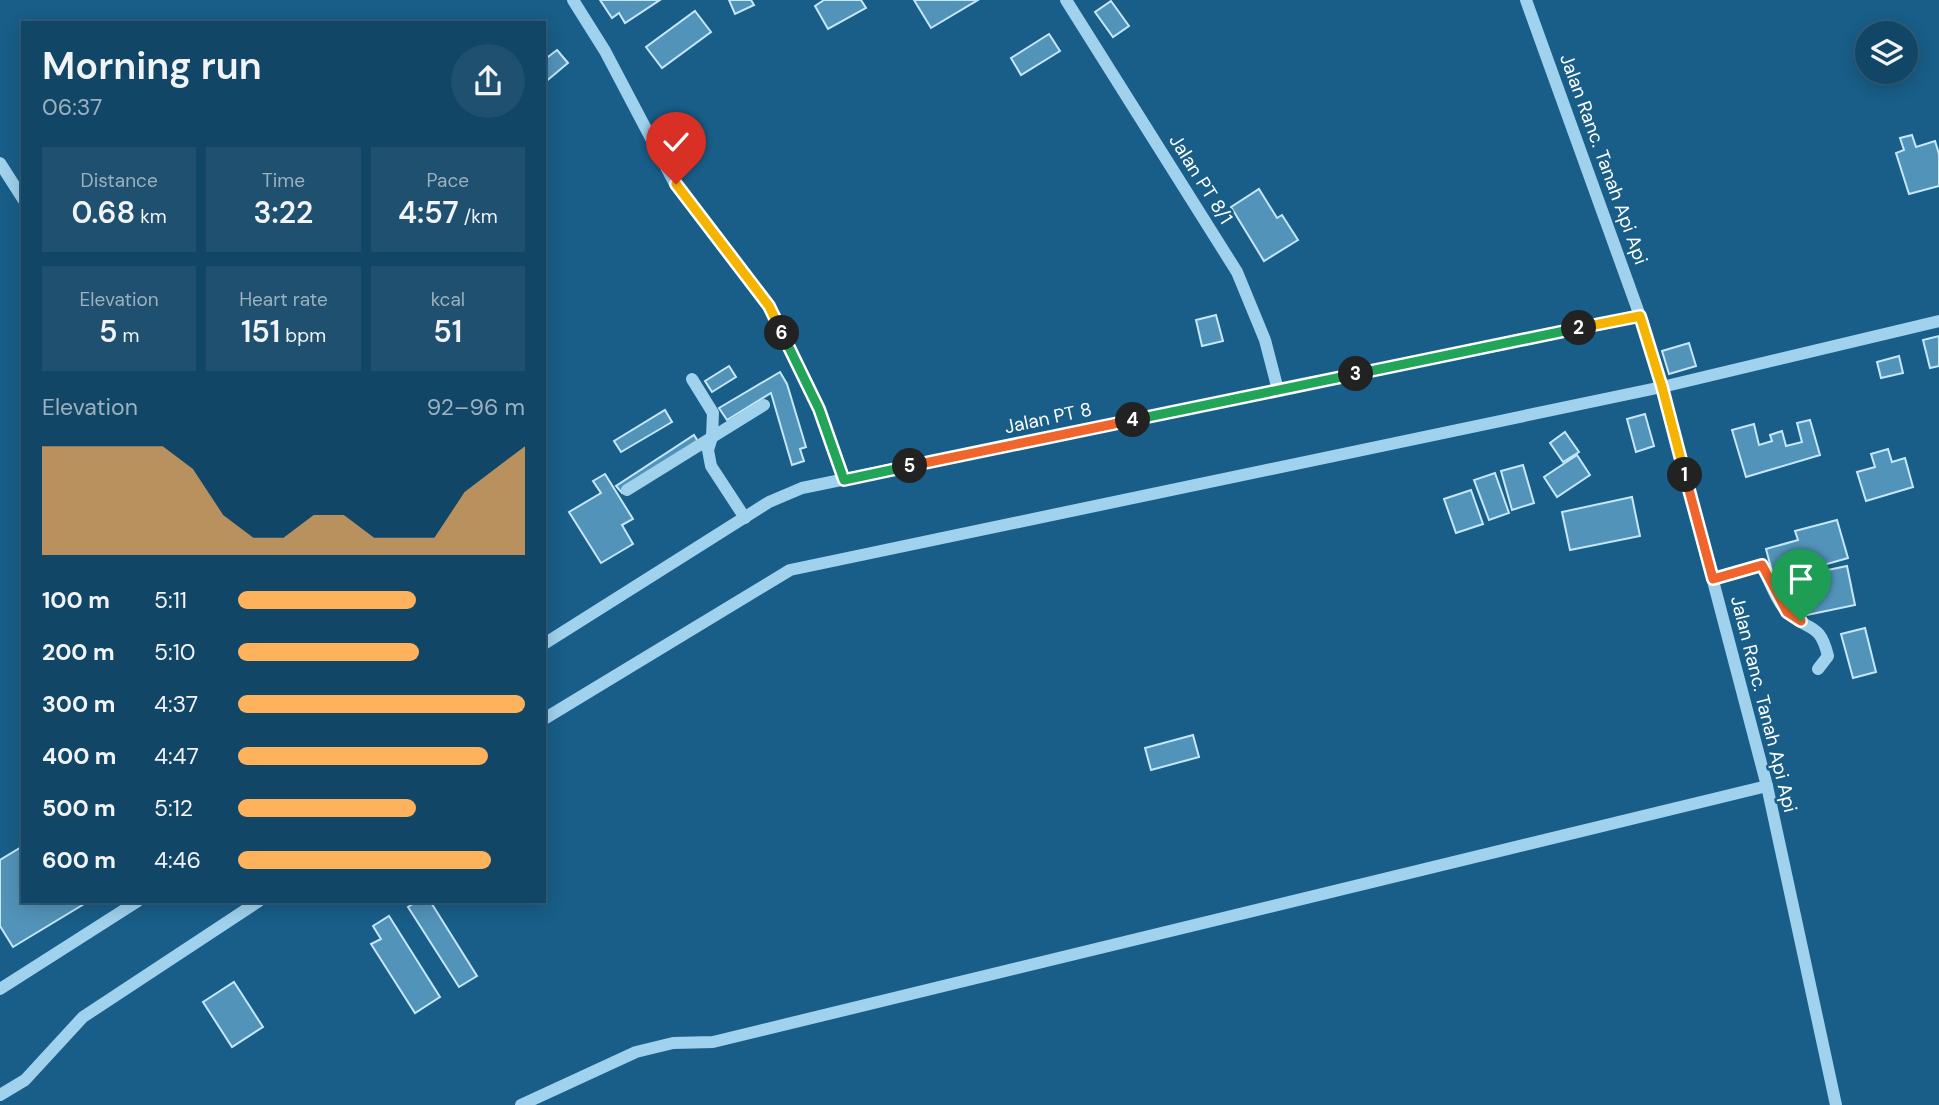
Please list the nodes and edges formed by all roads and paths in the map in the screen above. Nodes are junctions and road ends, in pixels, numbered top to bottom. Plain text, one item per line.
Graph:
1 (573, 0) edge
2 (1066, 0) edge
3 (1526, 0) edge
4 (0, 163) edge
5 (21, 196) edge
6 (1640, 316) junction
7 (1939, 321) edge
8 (692, 379) dead end
9 (1662, 387) junction
10 (1278, 390) junction
11 (764, 405) dead end
12 (712, 437) junction
13 (844, 480) junction
14 (627, 490) dead end
15 (745, 518) junction
16 (1713, 579) junction
17 (546, 643) edge
18 (1818, 669) dead end
19 (546, 718) edge
20 (1767, 786) junction
21 (135, 903) edge
22 (256, 903) edge
23 (0, 989) edge
24 (0, 1095) edge
25 (521, 1105) edge
26 (1836, 1105) edge

1 - 13 street
2 - 10 street, Jalan PT 8/1
3 - 6 street, Jalan Ranc. Tanah Api Api
4 - 5 street
6 - 9 street, Jalan Ranc. Tanah Api Api
6 - 10 street, Jalan PT 8
7 - 9 street
8 - 12 street
9 - 16 street, Jalan Ranc. Tanah Api Api
9 - 19 street
10 - 13 street, Jalan PT 8
11 - 12 street
12 - 14 street
12 - 15 street
13 - 15 street, Jalan PT 8
15 - 17 street, Jalan PT 8
16 - 18 street
16 - 20 street, Jalan Ranc. Tanah Api Api
20 - 25 street
20 - 26 street, Jalan Ranc. Tanah Api Api
21 - 23 street
22 - 24 street

